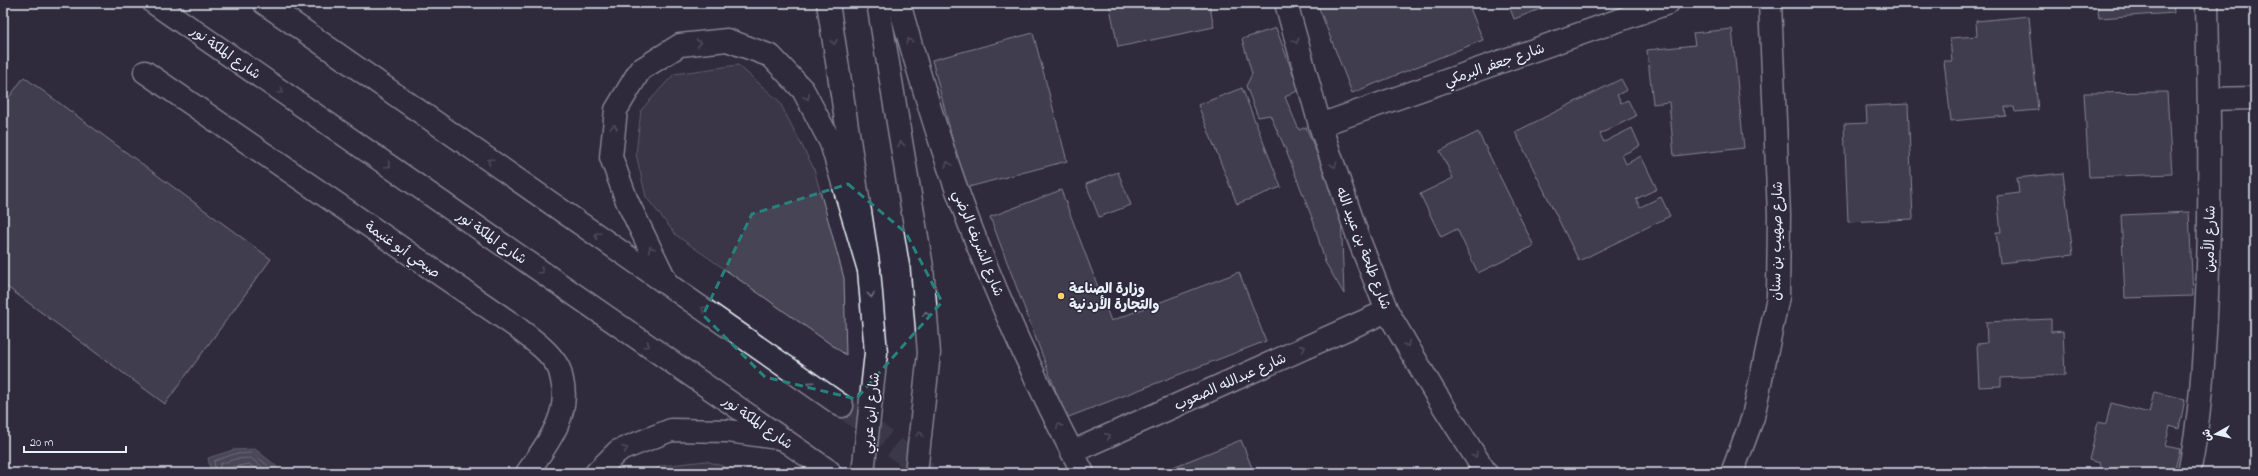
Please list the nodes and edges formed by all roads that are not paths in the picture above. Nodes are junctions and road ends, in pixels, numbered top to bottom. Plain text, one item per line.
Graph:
1 (154, 3) edge
2 (264, 3) edge
3 (828, 3) edge
4 (878, 3) edge
5 (899, 3) edge
6 (1286, 3) edge
7 (1668, 3) edge
8 (1770, 3) edge
9 (2207, 3) edge
10 (145, 72) dead end
11 (2255, 98) edge
12 (2209, 99) junction
13 (1320, 124) junction
14 (869, 270) junction
15 (668, 284) junction
16 (1387, 311) junction
17 (842, 406) tunnel mouth
18 (782, 439) junction
19 (1072, 452) junction
20 (829, 471) dead end
21 (527, 473) edge
22 (596, 473) edge
23 (863, 473) edge
24 (916, 473) edge
25 (1083, 473) edge
26 (1486, 473) edge
27 (1732, 473) edge
28 (2189, 473) edge

1 -> 18 main road, شارع الملكة نور
15 -> 2 main road
3 -> 14 main road
24 -> 4 main road
19 -> 5 main road, شارع الشريف الرضي
6 -> 13 main road, شارع طلحة بن عبيد الله
7 - 13 main road, شارع جعفر البرمكي
8 - 27 main road, شارع صهيب بن سنان
9 - 12 main road, شارع الأمين
10 - 21 main road, صبحي أبو غنيمة
11 - 12 main road
12 - 28 main road, شارع الأمين
13 -> 16 main road, شارع طلحة بن عبيد الله
15 -> 14 main road
14 -> 23 main road, شارع ابن عربي
17 -> 15 main road
19 -> 16 main road, شارع عبدالله الصعوب
16 -> 26 main road, شارع طلحة بن عبيد الله
18 - 20 main road, شارع الملكة نور
22 -> 18 main road
19 - 25 main road, شارع الشريف الرضي

